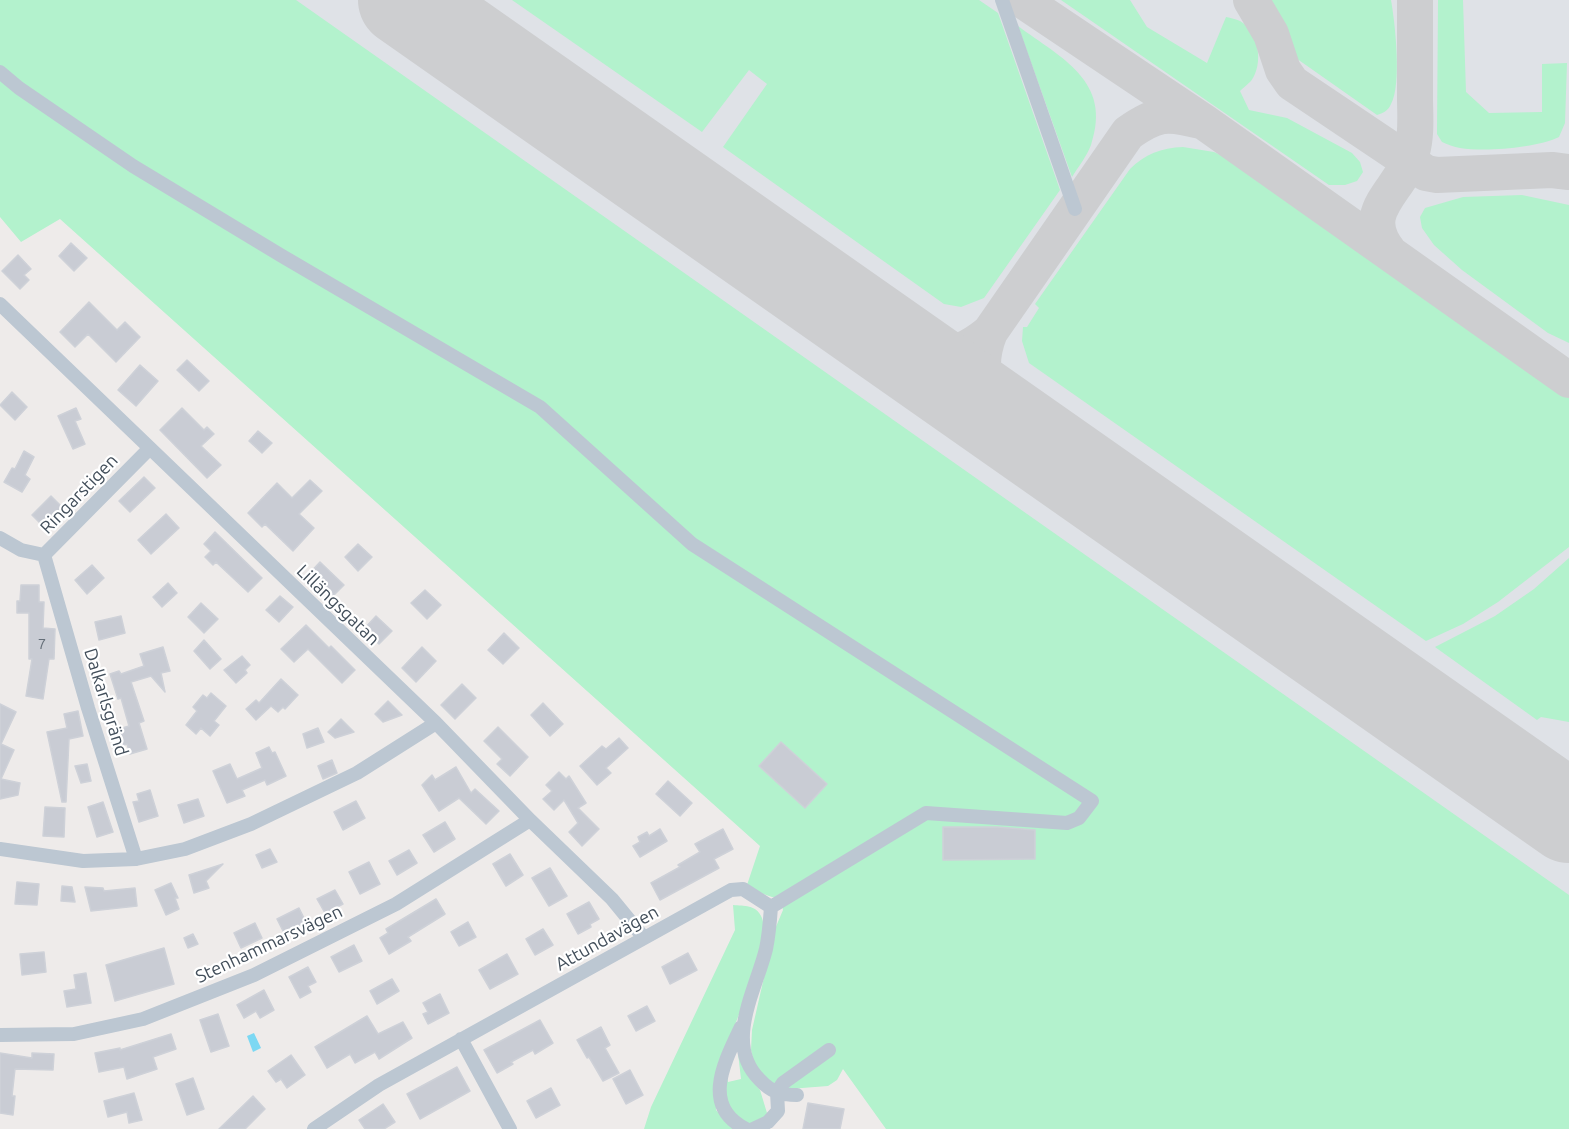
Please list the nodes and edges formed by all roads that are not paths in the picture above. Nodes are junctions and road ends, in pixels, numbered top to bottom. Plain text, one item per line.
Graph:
1 (1002, 0) edge
2 (0, 72) edge
3 (1075, 209) dead end
4 (0, 304) edge
5 (149, 449) junction
6 (0, 537) edge
7 (44, 555) junction
8 (436, 723) junction
9 (530, 820) junction
10 (0, 849) edge
11 (136, 859) junction
12 (771, 907) junction
13 (644, 938) junction
14 (745, 1017) junction
15 (0, 1035) edge
16 (461, 1039) junction
17 (829, 1050) dead end
18 (777, 1092) junction
19 (797, 1095) dead end
20 (314, 1129) edge
21 (510, 1129) edge
22 (746, 1129) edge
23 (753, 1129) edge

1 - 3 street
2 - 12 street
4 - 5 street, Lillängsgatan
5 - 7 street, Ringarstigen
5 - 8 street, Lillängsgatan
6 - 7 street, Ringarstigen
7 - 11 street, Dalkarlsgränd
8 - 9 street, Lillängsgatan
8 - 11 street
9 - 13 street, Lillängsgatan
9 - 15 street, Stenhammarsvägen
10 - 11 street
12 - 13 street, Attundavägen
12 - 14 street
13 - 16 street, Attundavägen
14 - 18 street
14 - 22 street
16 - 20 street, Attundavägen
16 - 21 street
17 - 18 street
18 - 19 street
18 - 23 street

